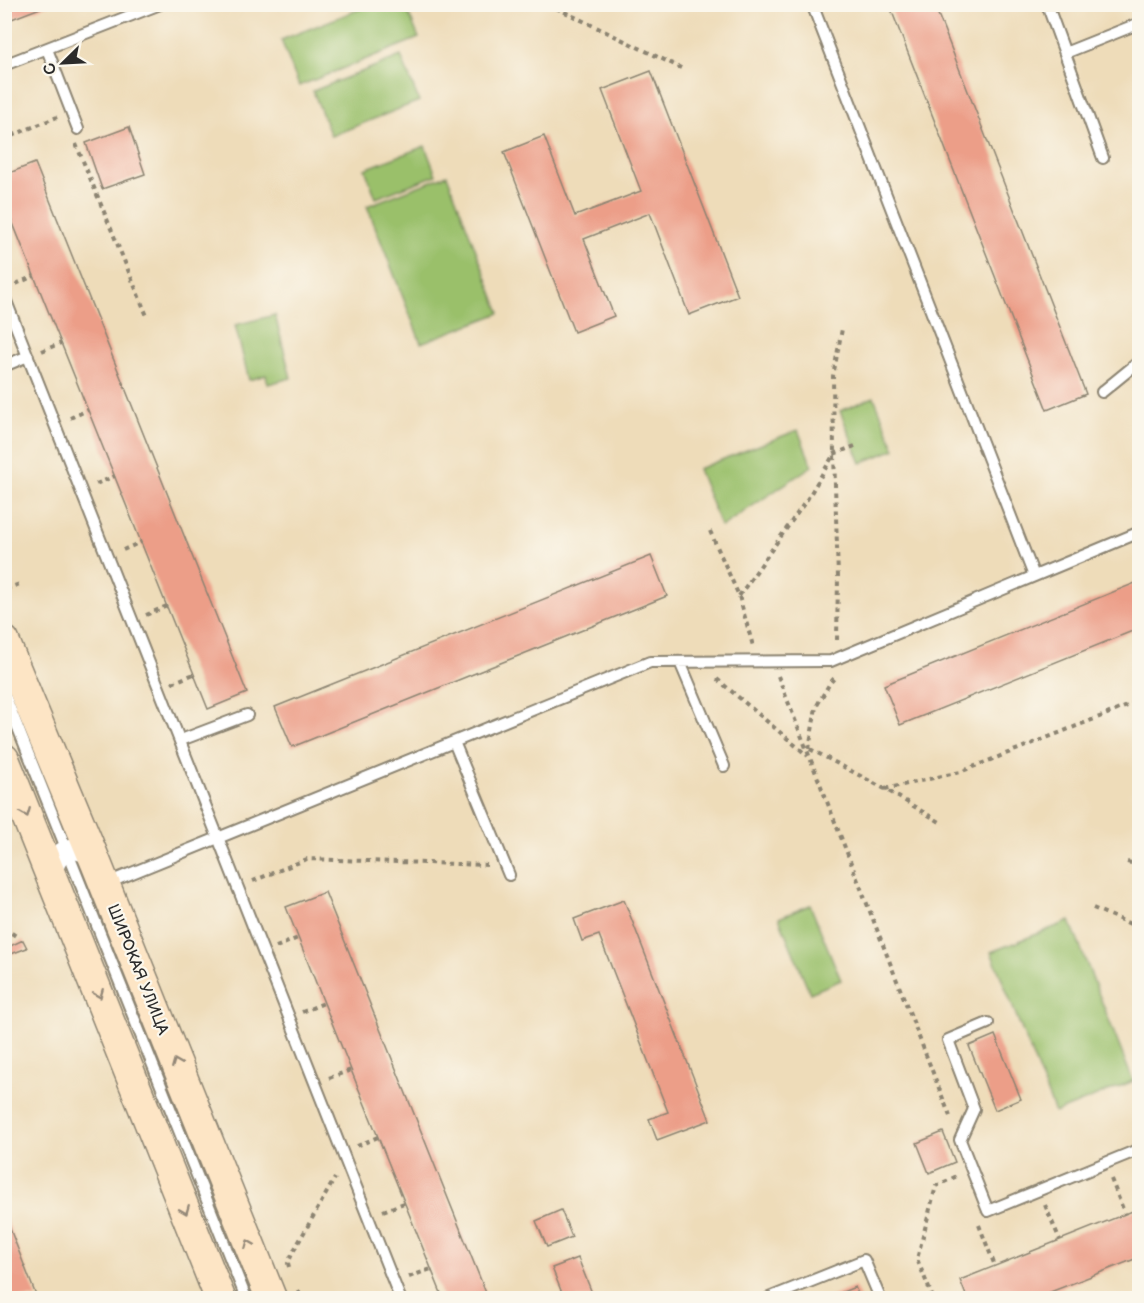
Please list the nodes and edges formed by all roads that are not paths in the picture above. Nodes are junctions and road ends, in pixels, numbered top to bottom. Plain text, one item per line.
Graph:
1 (160, 4) edge
2 (812, 4) edge
3 (1047, 4) edge
4 (1140, 23) edge
5 (47, 48) junction
6 (1065, 53) junction
7 (4, 65) edge
8 (78, 129) road end
9 (1103, 158) dead end
10 (4, 296) edge
11 (28, 356) junction
12 (1140, 361) edge
13 (4, 366) edge
14 (1102, 392) dead end
15 (1140, 532) edge
16 (1034, 576) junction
17 (4, 641) edge
18 (680, 662) junction
19 (4, 693) edge
20 (247, 715) dead end
21 (181, 740) junction
22 (454, 742) junction
23 (5, 763) edge
24 (724, 766) dead end
25 (219, 837) junction
26 (67, 850) junction
27 (507, 871) road end
28 (100, 874) junction
29 (54, 881) junction
30 (988, 1023) dead end
31 (1140, 1149) edge
32 (220, 1299) edge
33 (246, 1299) edge
34 (271, 1299) edge
35 (400, 1299) edge
36 (769, 1299) edge
37 (880, 1299) edge

1 - 5 lane
2 - 16 lane
3 - 6 lane
4 - 6 lane
5 - 7 lane
5 - 8 lane
6 - 9 lane
10 - 11 lane
11 - 13 lane
11 - 21 lane
12 - 14 lane
15 - 16 lane
16 - 18 lane
17 - 28 main road, ШИРОКАЯ УЛИЦА
18 - 22 lane
18 - 24 lane
19 - 26 lane, ШИРОКАЯ УЛИЦА
20 - 21 lane
21 - 25 lane
22 - 25 lane
22 - 27 lane
23 -> 29 main road
25 - 28 lane
25 - 35 lane
26 - 28 street
26 - 29 street
26 - 33 lane, ШИРОКАЯ УЛИЦА
34 -> 28 main road, ШИРОКАЯ УЛИЦА
29 -> 32 main road
30 - 31 lane
36 - 37 lane

